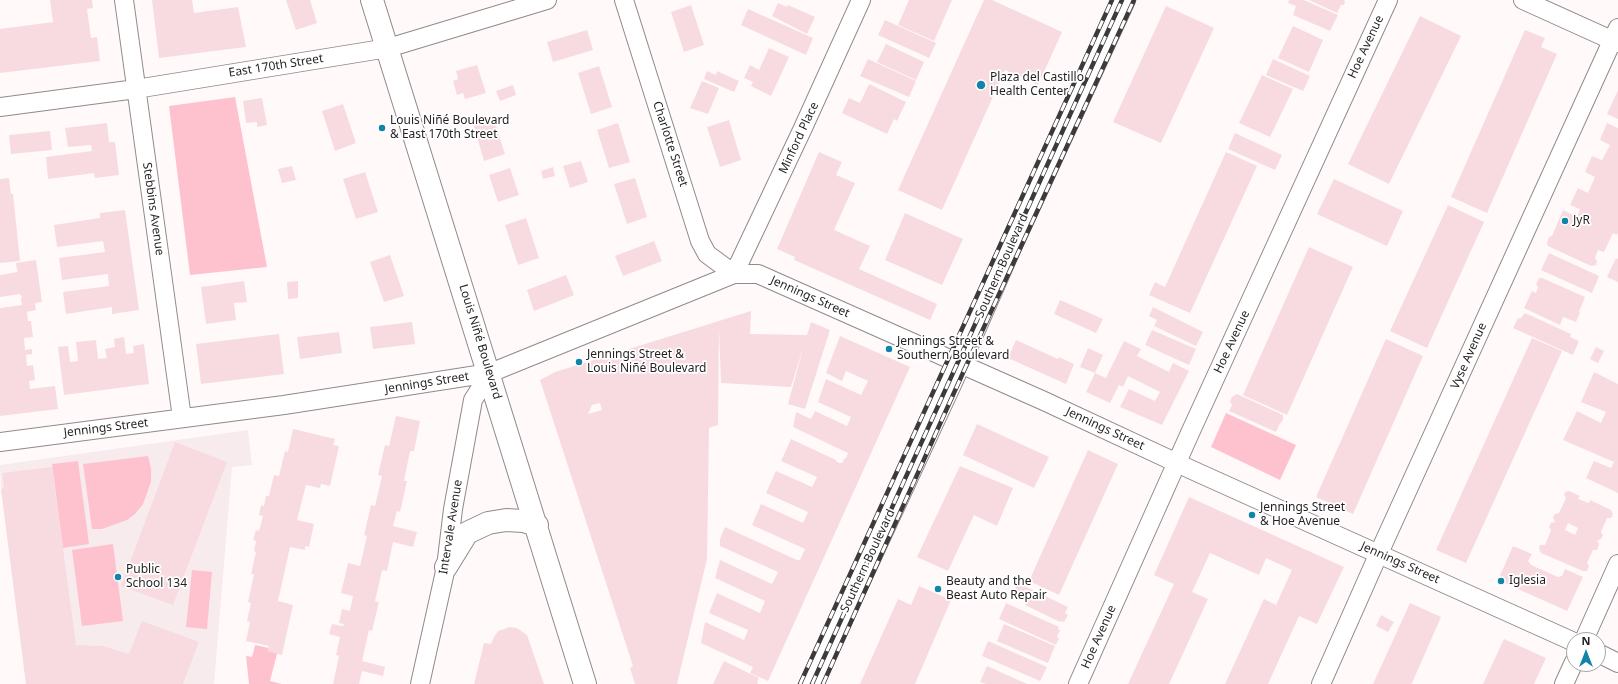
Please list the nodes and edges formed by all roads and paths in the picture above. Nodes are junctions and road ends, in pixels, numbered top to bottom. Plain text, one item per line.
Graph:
1 (124, 0) edge
2 (372, 0) edge
3 (547, 0) edge
4 (624, 0) edge
5 (861, 0) edge
6 (1124, 0) edge
7 (1388, 0) edge
8 (1523, 0) edge
9 (1616, 37) edge
10 (388, 48) junction
11 (136, 89) junction
12 (0, 107) edge
13 (734, 274) junction
14 (959, 363) junction
15 (490, 374) junction
16 (182, 418) junction
17 (0, 442) edge
18 (1177, 462) junction
19 (536, 525) junction
20 (1379, 553) junction
21 (1618, 564) edge
22 (446, 567) junction
23 (1588, 632) edge
24 (1566, 638) edge
25 (1606, 657) edge
26 (1618, 663) edge
27 (1569, 672) edge
28 (420, 684) edge
29 (585, 684) edge
30 (811, 684) edge
31 (1078, 684) edge
32 (1321, 684) edge
33 (1564, 684) edge

1 - 11 street, Stebbins Avenue
2 - 10 street, Louis Niñé Boulevard
3 - 10 street, East 170th Street
4 - 13 street, Charlotte Street
5 - 13 street, Minford Place
6 - 14 street, Southern Boulevard
7 - 18 street, Hoe Avenue
8 - 9 street
9 - 20 street, Vyse Avenue
10 - 11 street, East 170th Street
10 - 15 street, Louis Niñé Boulevard
11 - 12 street, East 170th Street
11 - 16 street, Stebbins Avenue
13 - 14 street, Jennings Street
13 - 15 street, Jennings Street
14 - 18 street, Jennings Street
14 - 30 street, Southern Boulevard
15 - 16 street, Jennings Street
15 - 19 street, Louis Niñé Boulevard
15 - 22 street, Intervale Avenue
16 - 17 street, Jennings Street
18 - 20 street, Jennings Street
18 - 31 street, Hoe Avenue
19 - 22 street
19 - 29 street, Louis Niñé Boulevard
20 - 24 street, Jennings Street
20 - 32 street, Vyse Avenue
21 - 23 street
22 - 28 street, Intervale Avenue
25 - 26 street
27 - 33 street

